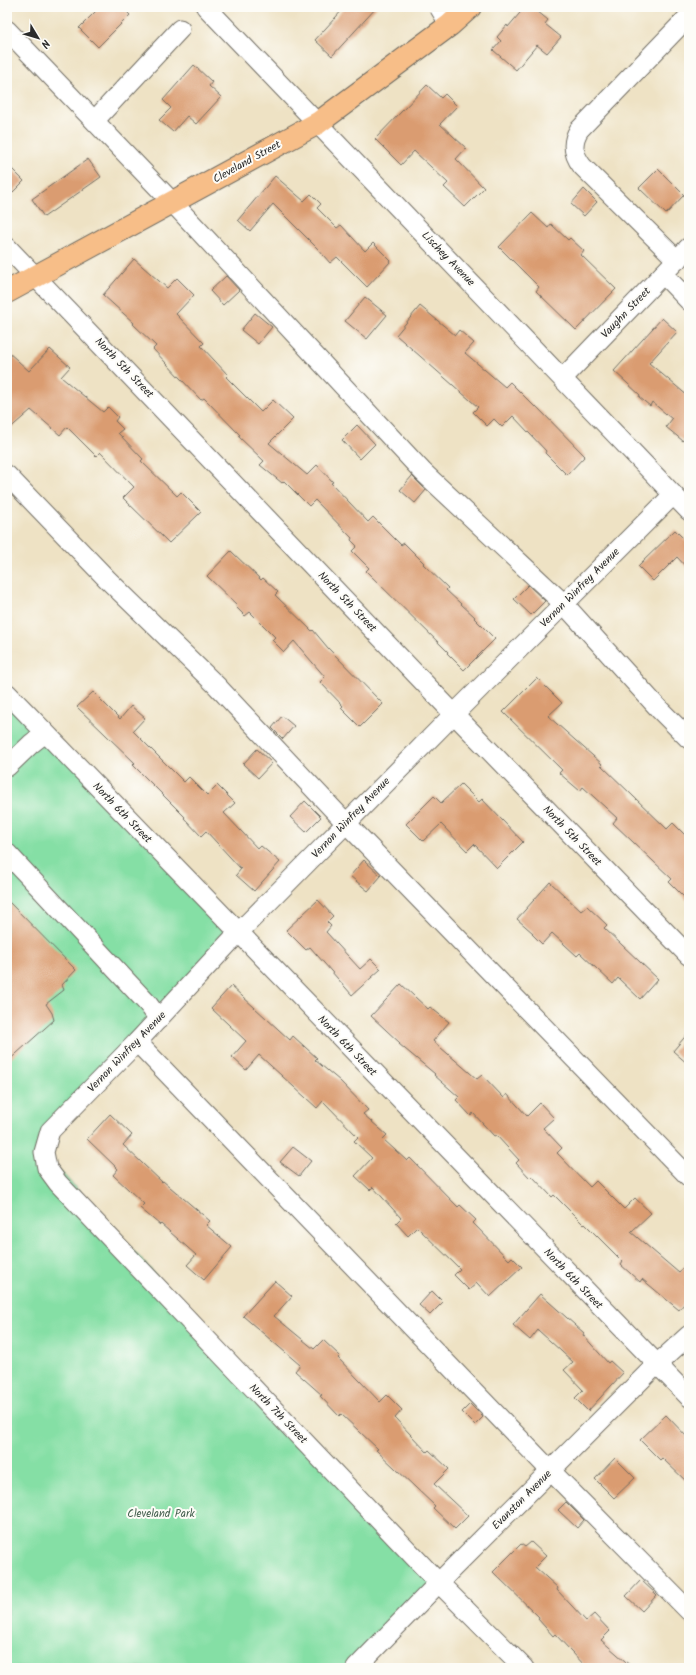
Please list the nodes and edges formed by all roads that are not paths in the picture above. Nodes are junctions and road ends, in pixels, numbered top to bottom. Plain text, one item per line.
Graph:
1 (206, 7) edge
2 (470, 7) edge
3 (444, 16) edge
4 (689, 16) edge
5 (180, 29) dead end
6 (7, 30) edge
7 (95, 120) junction
8 (318, 124) junction
9 (173, 202) junction
10 (7, 247) edge
11 (683, 254) edge
12 (663, 274) junction
13 (36, 276) junction
14 (7, 292) edge
15 (689, 301) edge
16 (563, 378) junction
17 (7, 475) edge
18 (673, 495) junction
19 (689, 512) edge
20 (564, 604) junction
21 (7, 693) edge
22 (454, 714) junction
23 (45, 733) junction
24 (689, 739) edge
25 (7, 767) edge
26 (346, 823) junction
27 (7, 853) edge
28 (238, 933) junction
29 (689, 956) edge
30 (159, 1018) junction
31 (137, 1042) junction
32 (44, 1152) joint
33 (689, 1177) edge
34 (689, 1335) edge
35 (656, 1365) junction
36 (689, 1397) edge
37 (552, 1471) junction
38 (439, 1583) junction
39 (689, 1611) edge
40 (356, 1668) edge
41 (524, 1668) edge

1 - 8 street, Lischey Avenue
2 - 3 main road, Cleveland Street
3 - 8 main road, Cleveland Street
4 - 11 street
5 - 7 street
6 - 7 street
7 - 9 street
8 - 9 main road, Cleveland Street
8 - 16 street, Lischey Avenue
9 - 13 main road, Cleveland Street
9 - 20 street
10 - 13 street, North 5th Street
11 - 12 street, Vaughn Street
12 - 15 street
12 - 16 street, Vaughn Street
13 - 14 main road, Cleveland Street
13 - 22 street, North 5th Street
16 - 18 street, Lischey Avenue
17 - 26 street
18 - 19 street, Lischey Avenue
18 - 20 street, Vernon Winfrey Avenue
20 - 22 street, Vernon Winfrey Avenue
20 - 24 street
21 - 23 street, North 6th Street
22 - 26 street, Vernon Winfrey Avenue
22 - 29 street, North 5th Street
23 - 25 street
23 - 28 street, North 6th Street
26 - 28 street, Vernon Winfrey Avenue
26 - 33 street
27 - 30 street
28 - 30 street, Vernon Winfrey Avenue
28 - 35 street, North 6th Street
30 - 31 street, Vernon Winfrey Avenue
31 - 32 street, Vernon Winfrey Avenue
31 - 37 street
32 - 38 street, North 7th Street
34 - 35 street, Evanston Avenue
35 - 36 street, North 6th Street
35 - 37 street, Evanston Avenue
37 - 38 street, Evanston Avenue
37 - 39 street
38 - 40 street, Evanston Avenue
38 - 41 street, North 7th Street

